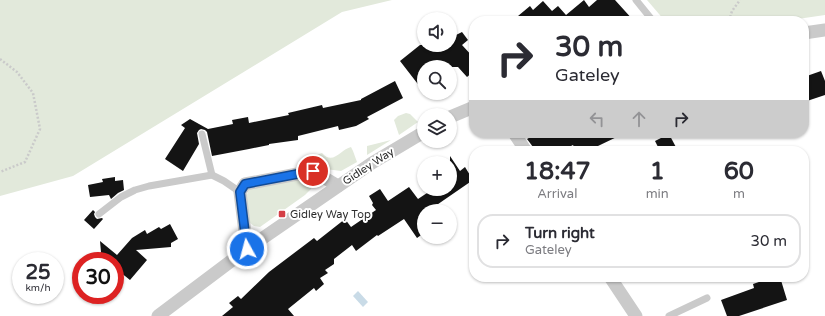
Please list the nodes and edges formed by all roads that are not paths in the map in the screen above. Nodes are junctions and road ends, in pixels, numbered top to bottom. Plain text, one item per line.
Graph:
1 (636, 0) edge
2 (649, 16) edge
3 (825, 30) edge
4 (809, 32) edge
5 (469, 109) edge
6 (457, 114) edge
7 (202, 134) dead end
8 (417, 136) edge
9 (212, 175) junction
10 (338, 186) junction
11 (240, 192) junction
12 (99, 214) dead end
13 (247, 249) junction
14 (613, 282) edge
15 (707, 298) dead end
16 (158, 316) edge
17 (636, 316) edge
18 (670, 316) edge

1 - 2 lane
3 - 4 street
5 - 6 street
7 - 9 lane
8 - 10 street, Gidley Way
9 - 11 lane
9 - 12 lane
10 - 11 street
10 - 13 street, Gidley Way
11 - 13 street
13 - 16 street, Gidley Way
14 - 17 street
15 - 18 lane

